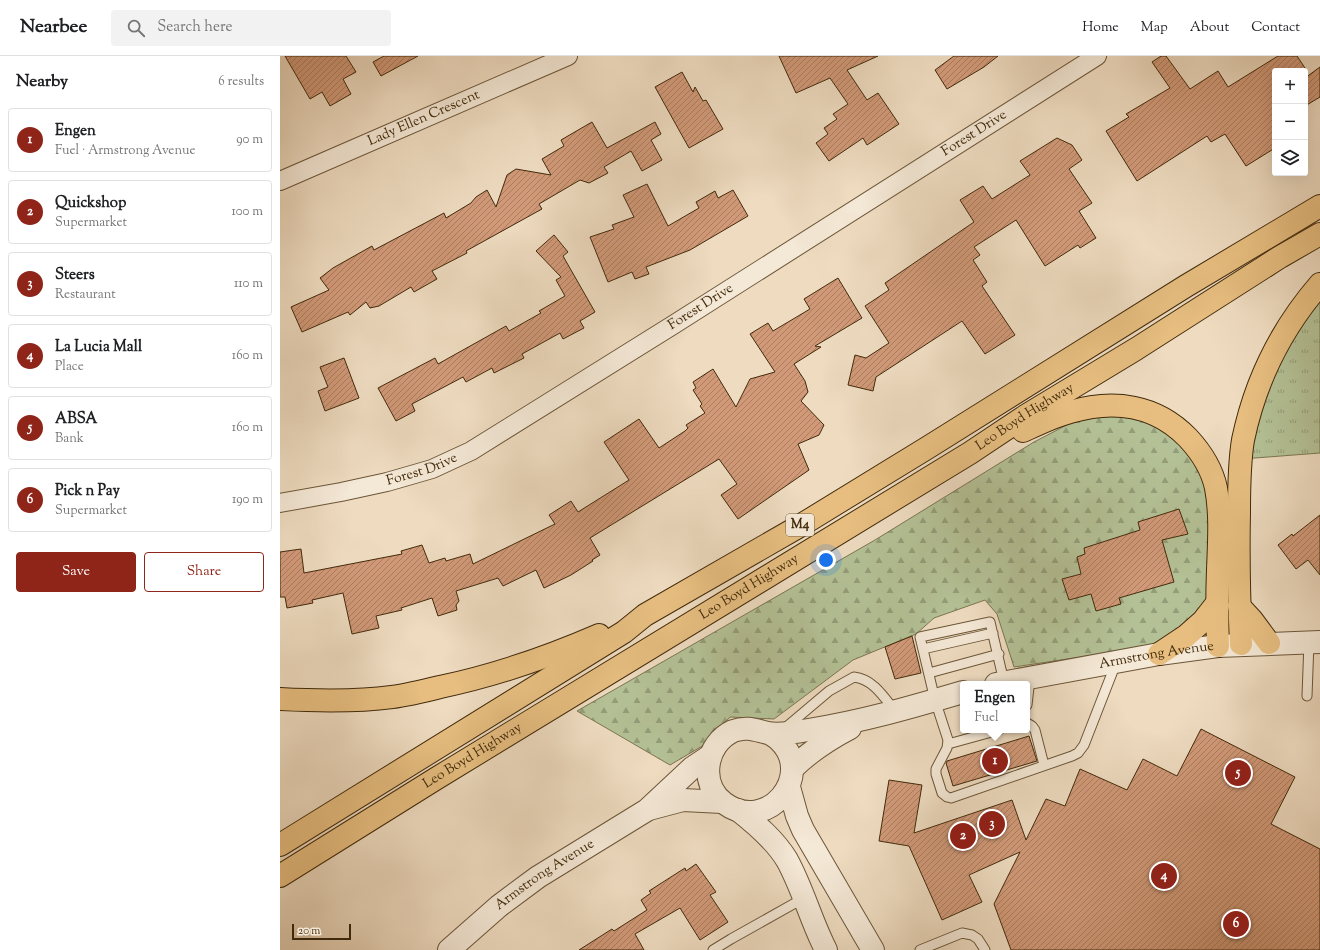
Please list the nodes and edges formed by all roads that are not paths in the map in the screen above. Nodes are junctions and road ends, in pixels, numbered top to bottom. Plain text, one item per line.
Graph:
1 (568, 56) edge
2 (1097, 56) edge
3 (280, 181) edge
4 (1320, 206) edge
5 (1320, 234) edge
6 (1320, 284) edge
7 (970, 453) junction
8 (280, 503) edge
9 (1217, 603) junction
10 (1239, 606) junction
11 (645, 615) junction
12 (993, 633) junction
13 (1315, 642) edge
14 (1269, 643) junction
15 (1241, 644) junction
16 (1218, 646) junction
17 (923, 649) junction
18 (999, 654) junction
19 (1160, 654) junction
20 (1117, 662) junction
21 (929, 673) junction
22 (1031, 677) junction
23 (1000, 681) edge
24 (1010, 681) edge
25 (1030, 684) edge
26 (960, 693) edge
27 (1307, 696) dead end
28 (280, 699) edge
29 (936, 700) junction
30 (895, 710) junction
31 (870, 717) junction
32 (1030, 725) edge
33 (774, 733) junction
34 (988, 733) edge
35 (948, 744) junction
36 (710, 756) junction
37 (1044, 765) junction
38 (790, 778) junction
39 (730, 806) junction
40 (647, 810) junction
41 (280, 845) edge
42 (280, 876) edge
43 (804, 898) junction
44 (449, 950) edge
45 (714, 950) edge
46 (826, 950) edge
47 (873, 950) edge
48 (920, 950) edge
49 (985, 950) edge

1 - 3 street, Lady Ellen Crescent
2 - 8 street, Forest Drive
4 - 11 highway, Leo Boyd Highway / M4
5 - 7 highway, Leo Boyd Highway / M4
6 - 10 highway
7 - 9 highway
7 - 42 highway, Leo Boyd Highway / M4
9 - 16 highway
9 - 19 highway
10 - 14 highway
10 - 15 highway
11 - 28 highway
11 - 41 highway, Leo Boyd Highway / M4
12 - 17 lane
12 - 17 lane
12 - 18 lane
13 - 14 street, Armstrong Avenue
13 - 27 lane
14 - 15 street, Armstrong Avenue
15 - 16 street, Armstrong Avenue
16 - 19 street, Armstrong Avenue
17 - 21 lane
18 - 21 lane
18 - 23 lane
19 - 20 street, Armstrong Avenue
20 - 22 street, Armstrong Avenue
20 - 37 lane
21 - 29 lane
22 - 24 street, Armstrong Avenue
22 - 25 lane
26 - 29 street
29 - 30 street
29 - 35 lane
30 - 31 street
30 - 33 lane
31 - 33 street
31 - 38 street
32 - 37 lane
33 - 36 street
33 - 38 street
34 - 35 lane
35 - 37 lane
36 - 39 street
36 - 40 street, Armstrong Avenue
38 - 39 street
38 - 47 street
39 - 40 street, Armstrong Avenue
39 - 43 street
40 - 44 street, Armstrong Avenue
43 - 45 lane
43 - 46 street
48 - 49 lane

